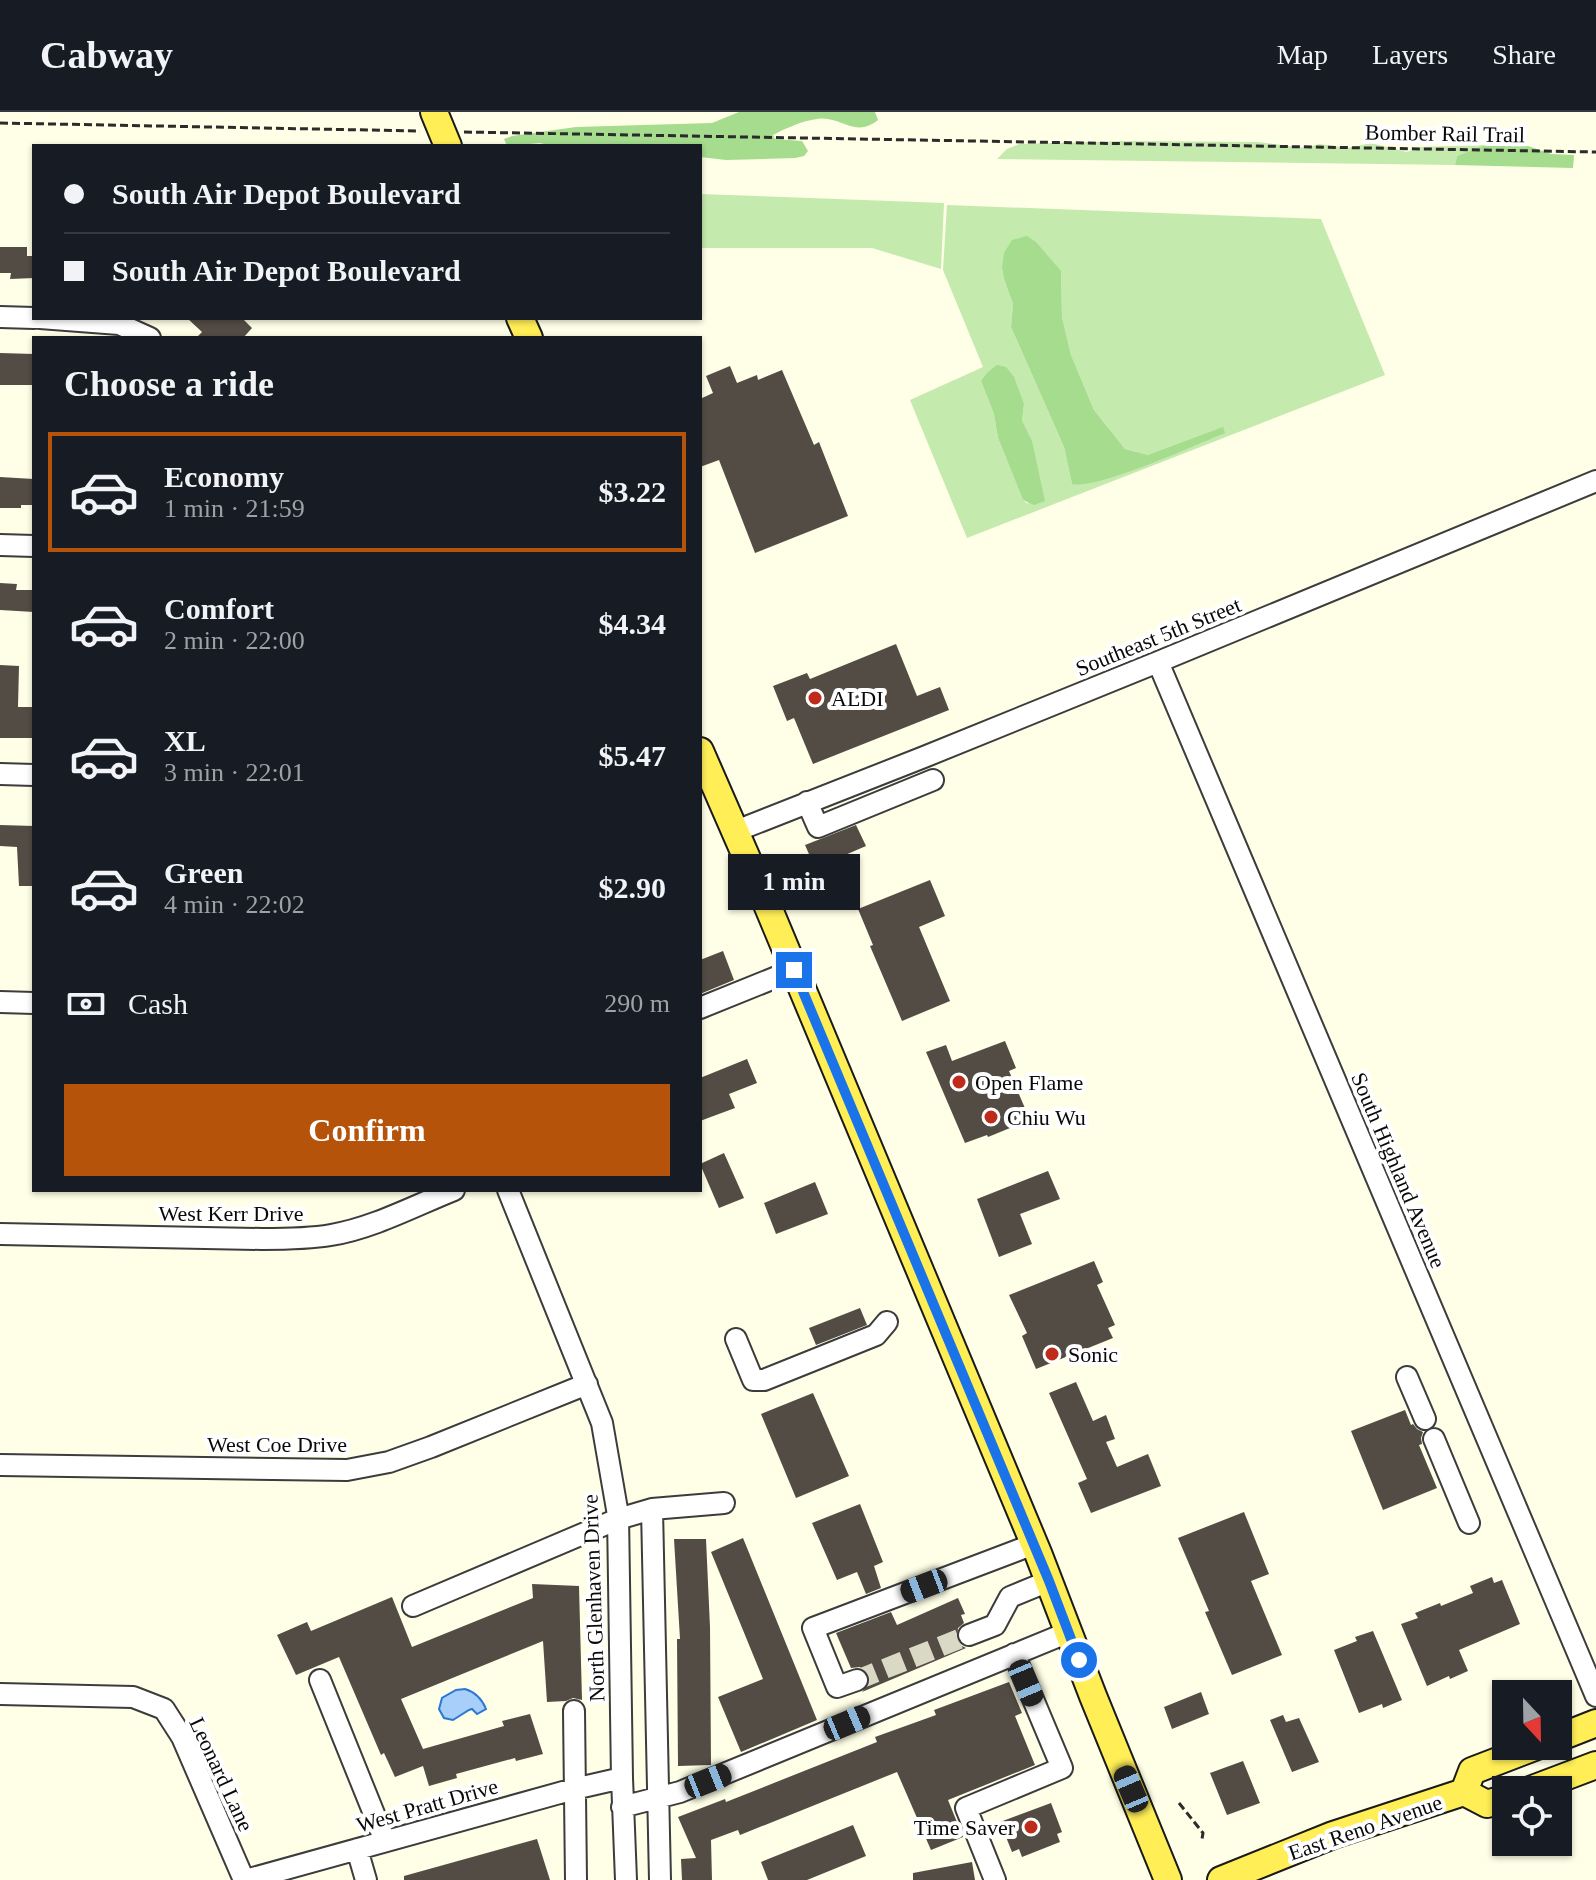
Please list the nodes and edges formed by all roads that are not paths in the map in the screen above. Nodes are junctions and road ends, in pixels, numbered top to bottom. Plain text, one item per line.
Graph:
1 (434, 112) edge
2 (447, 144) edge
3 (0, 317) edge
4 (32, 318) edge
5 (64, 320) edge
6 (146, 336) edge
7 (1596, 481) edge
8 (0, 545) edge
9 (32, 546) edge
10 (1158, 662) junction
11 (702, 755) edge
12 (0, 774) edge
13 (32, 775) edge
14 (933, 780) dead end
15 (807, 802) junction
16 (736, 831) junction
17 (794, 970) junction
18 (0, 1002) edge
19 (32, 1003) edge
20 (702, 1007) edge
21 (449, 1192) edge
22 (509, 1192) edge
23 (0, 1234) edge
24 (887, 1322) dead end
25 (736, 1339) dead end
26 (1407, 1377) dead end
27 (587, 1384) junction
28 (1425, 1419) dead end
29 (1434, 1439) dead end
30 (0, 1465) edge
31 (724, 1503) dead end
32 (652, 1509) junction
33 (618, 1519) junction
34 (1469, 1523) dead end
35 (1034, 1544) junction
36 (1049, 1581) junction
37 (413, 1606) dead end
38 (1069, 1632) junction
39 (969, 1635) tunnel mouth
40 (1014, 1654) junction
41 (320, 1680) dead end
42 (857, 1680) tunnel mouth
43 (0, 1694) edge
44 (1596, 1696) edge
45 (574, 1711) dead end
46 (1596, 1723) edge
47 (1572, 1732) edge
48 (1501, 1760) edge
49 (1596, 1765) edge
50 (1567, 1776) edge
51 (622, 1778) junction
52 (576, 1788) junction
53 (1464, 1792) junction
54 (659, 1798) junction
55 (1492, 1802) edge
56 (622, 1807) junction
57 (385, 1841) junction
58 (357, 1849) junction
59 (245, 1880) edge
60 (366, 1880) edge
61 (576, 1880) edge
62 (626, 1880) edge
63 (660, 1880) edge
64 (995, 1880) edge
65 (1168, 1880) edge
66 (1221, 1880) edge

1 - 2 main road
3 - 4 street
5 - 6 street
7 - 10 street, Southeast 5th Street
8 - 9 street
10 - 15 street, Southeast 5th Street
10 - 44 street, South Highland Avenue
11 - 16 main road
12 - 13 street
14 - 15 street
15 - 16 street, Southeast 5th Street
16 - 17 main road
17 - 20 street
17 - 35 main road
18 - 19 street
21 - 23 street, West Kerr Drive
22 - 27 street, North Glenhaven Drive
24 - 25 street
26 - 28 street
27 - 30 street, West Coe Drive
27 - 33 street, North Glenhaven Drive
29 - 34 street
31 - 32 street
32 - 33 street
32 - 54 street
33 - 37 street
33 - 51 street, North Glenhaven Drive
35 - 36 main road
35 - 42 street
36 - 38 main road
36 - 39 street
38 - 40 street
38 - 65 main road
40 - 54 street
40 - 64 street
41 - 57 street
43 - 59 street, Leonard Lane
45 - 52 street
46 - 47 main road
48 - 53 main road, East Reno Avenue
49 - 50 main road
51 - 52 street, West Pratt Drive
51 - 56 street, North Glenhaven Drive
52 - 57 street, West Pratt Drive
52 - 61 street
53 - 55 main road, East Reno Avenue
53 - 66 main road, East Reno Avenue
54 - 56 street
54 - 63 street
56 - 62 street, North Glenhaven Drive
57 - 58 street, West Pratt Drive
58 - 59 street, West Pratt Drive
58 - 60 street

